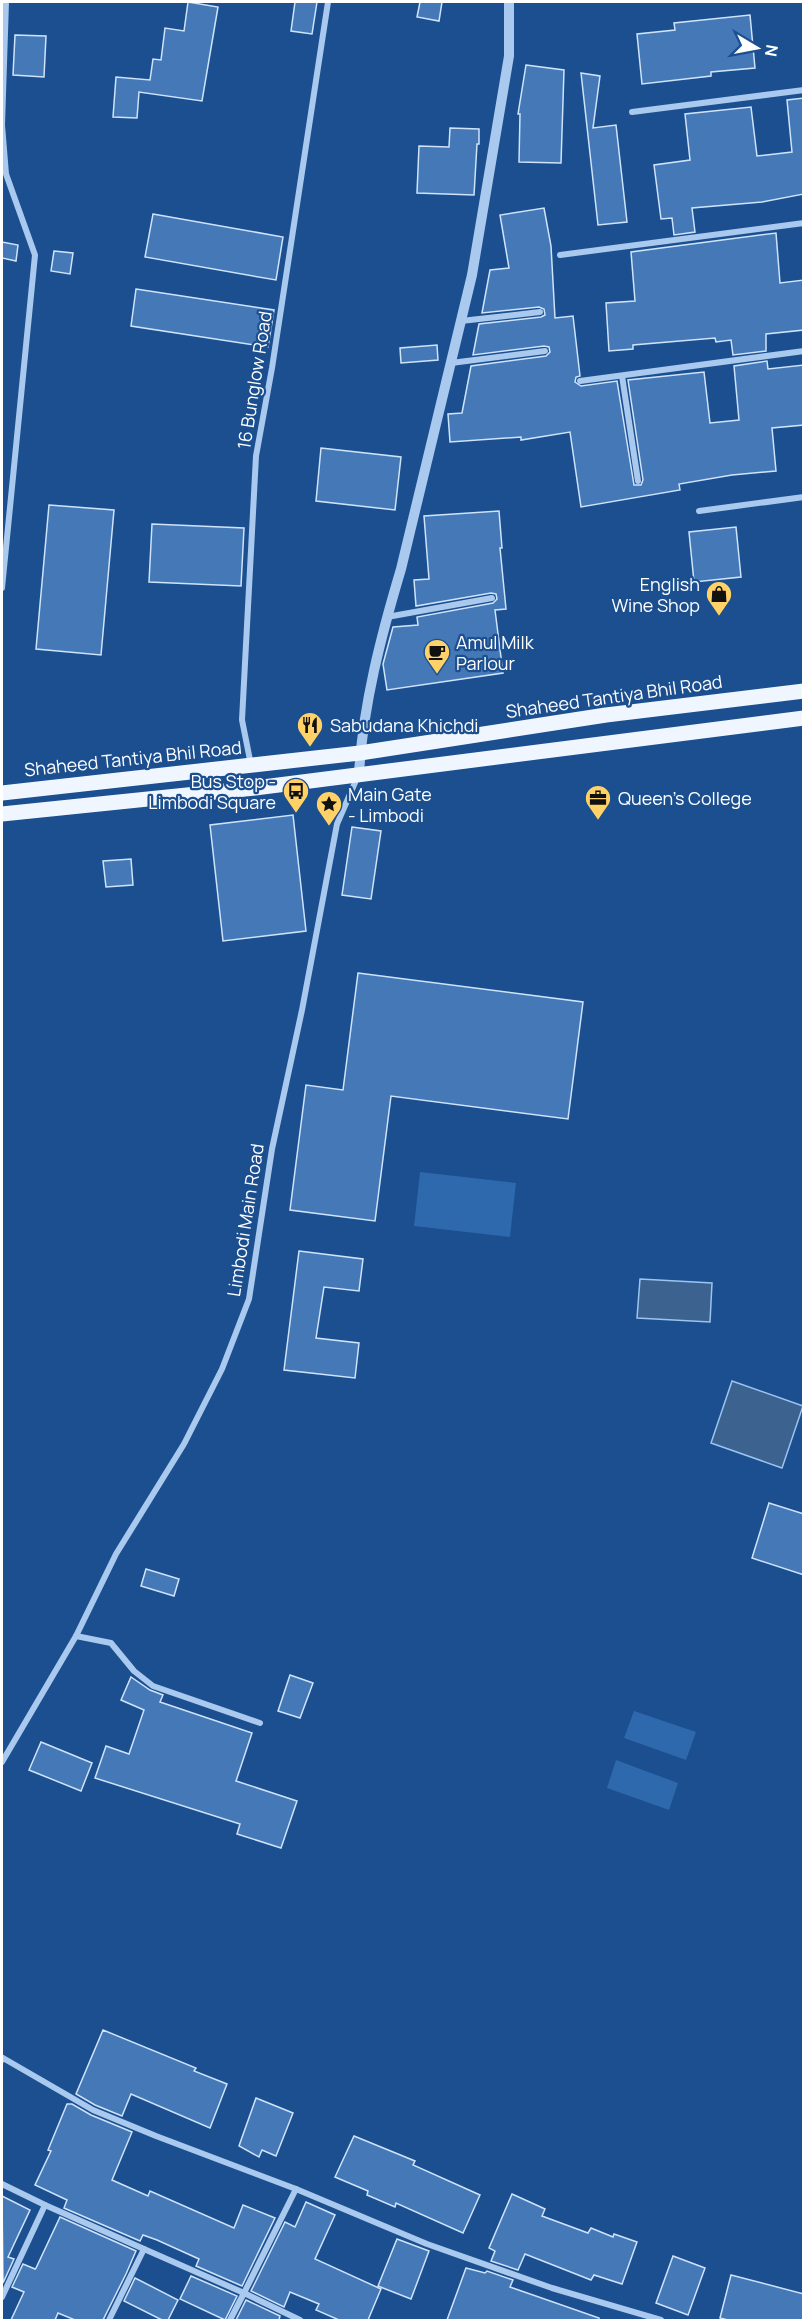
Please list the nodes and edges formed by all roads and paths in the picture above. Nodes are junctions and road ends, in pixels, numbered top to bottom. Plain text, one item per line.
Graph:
1 (6, 2) edge
2 (328, 2) edge
3 (509, 2) edge
4 (804, 90) edge
5 (632, 112) dead end
6 (2, 125) edge
7 (804, 223) edge
8 (560, 255) dead end
9 (540, 312) dead end
10 (461, 321) junction
11 (545, 351) dead end
12 (804, 351) edge
13 (451, 363) junction
14 (622, 376) junction
15 (580, 381) dead end
16 (638, 481) dead end
17 (804, 497) edge
18 (699, 511) dead end
19 (2, 588) edge
20 (492, 598) dead end
21 (387, 617) junction
22 (804, 691) edge
23 (804, 718) edge
24 (360, 753) junction
25 (251, 765) junction
26 (358, 774) junction
27 (2, 793) edge
28 (2, 814) edge
29 (76, 1636) junction
30 (260, 1723) dead end
31 (2, 1762) edge
32 (2, 2060) edge
33 (2, 2184) edge
34 (296, 2189) junction
35 (45, 2205) junction
36 (144, 2249) junction
37 (244, 2293) junction
38 (2, 2297) edge
39 (109, 2320) edge
40 (230, 2320) edge
41 (300, 2320) edge
42 (661, 2320) edge

1 - 6 street
2 - 25 street, 16 Bunglow Road
3 - 10 street
4 - 5 street
6 - 19 street
7 - 8 street
9 - 10 street
10 - 13 street
11 - 13 street
12 - 14 street
13 - 21 street
14 - 15 street
14 - 16 street
17 - 18 street
20 - 21 street
21 - 24 street
22 - 24 main road, Shaheed Tantiya Bhil Road
23 - 26 main road
24 - 25 main road, Shaheed Tantiya Bhil Road
24 - 26 street
25 - 27 main road, Shaheed Tantiya Bhil Road
26 - 28 main road
26 - 29 street, Limbodi Main Road
29 - 30 street
29 - 31 street, Limbodi Main Road
32 - 34 street
33 - 35 street
34 - 37 street
34 - 42 street
35 - 36 street
35 - 38 street
36 - 37 street
36 - 39 street
37 - 40 street
37 - 41 street

